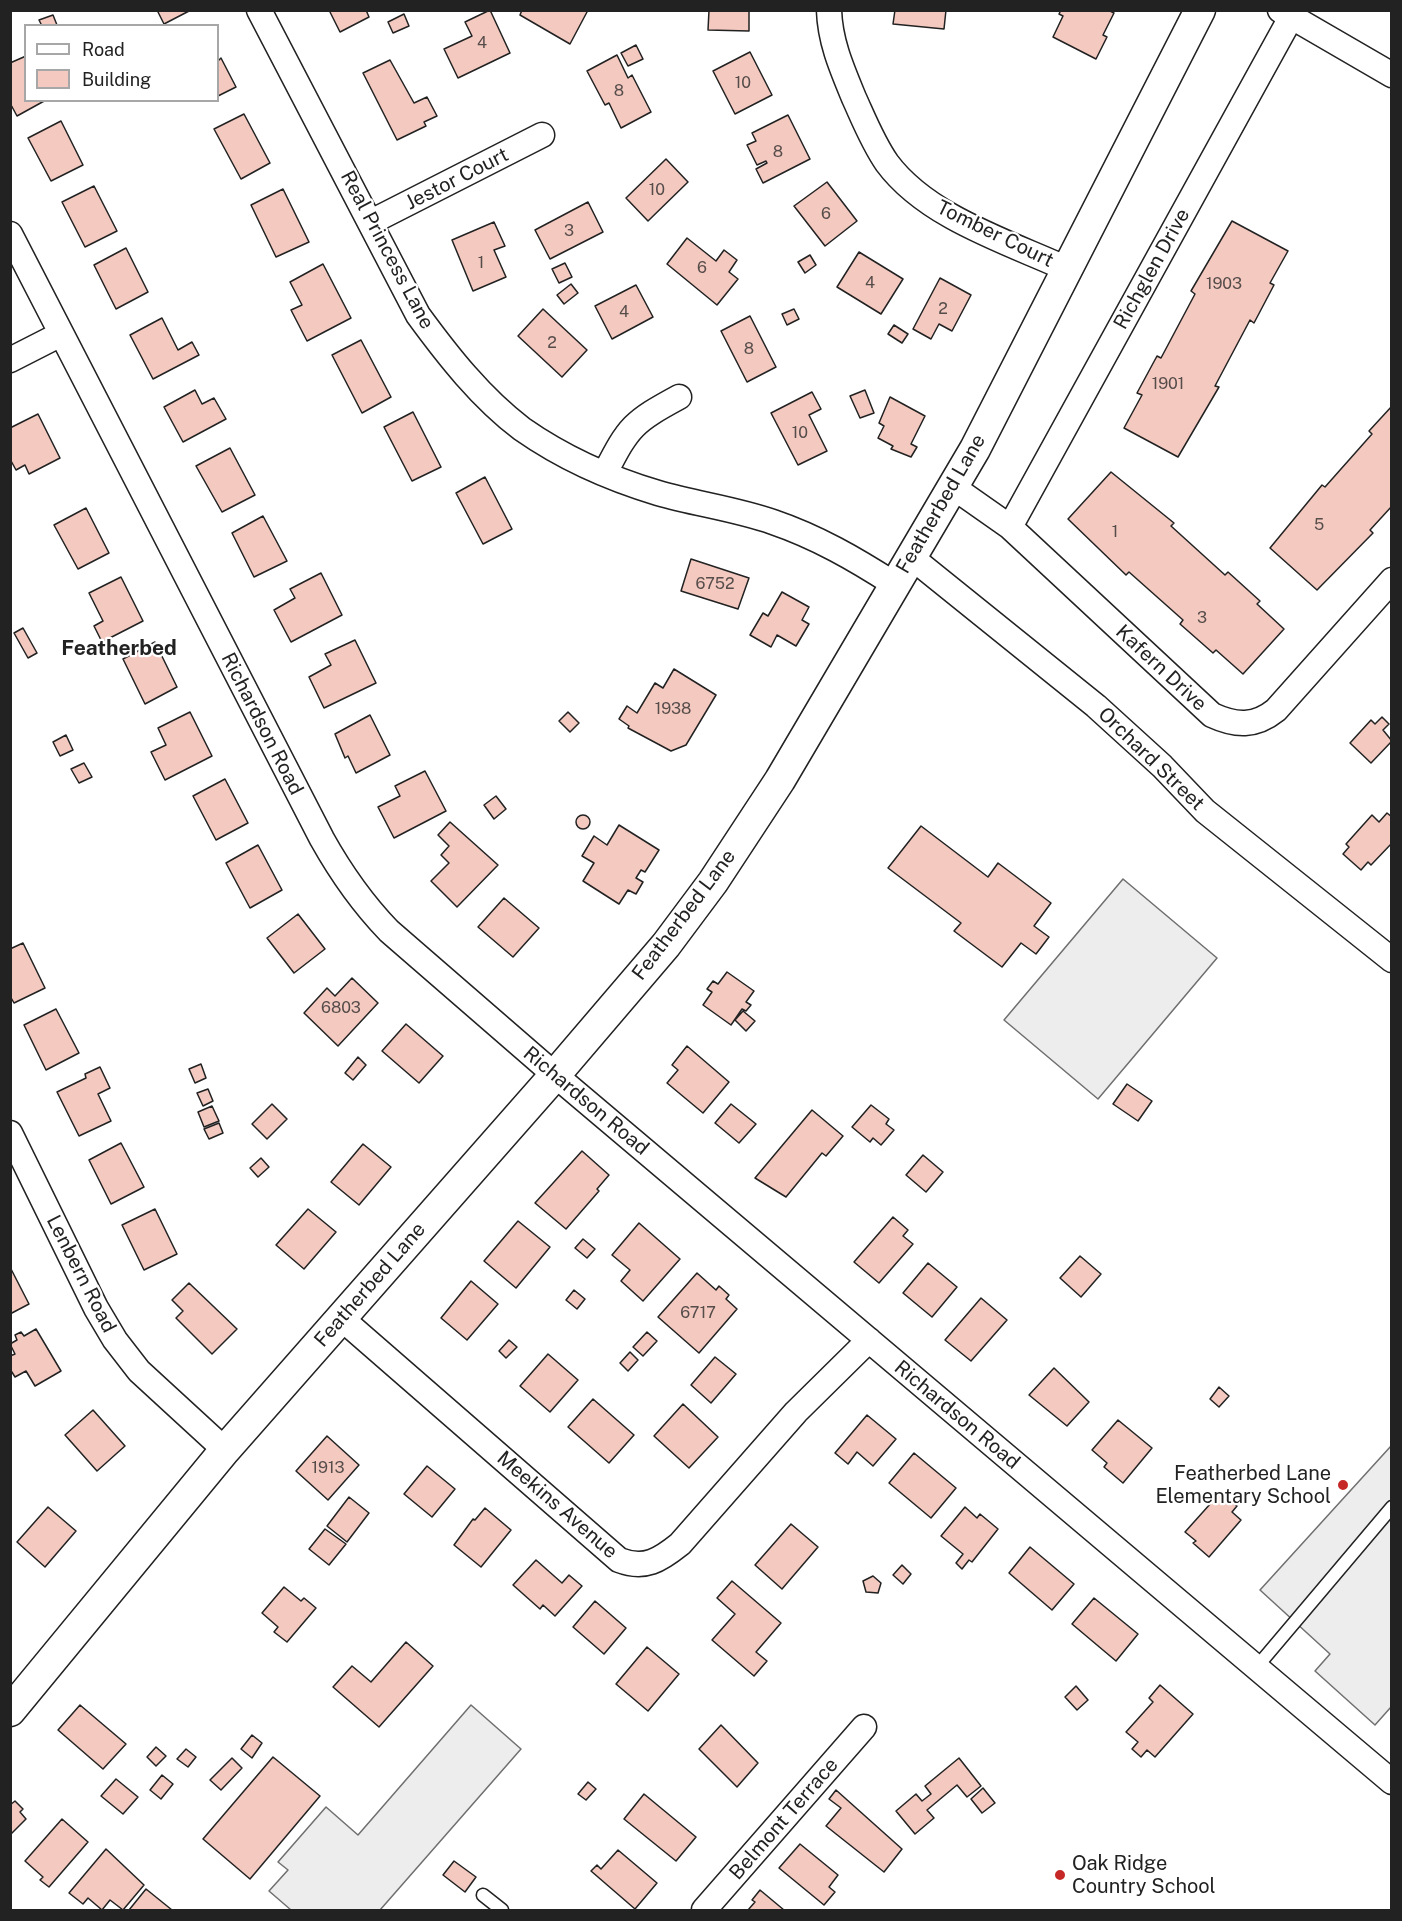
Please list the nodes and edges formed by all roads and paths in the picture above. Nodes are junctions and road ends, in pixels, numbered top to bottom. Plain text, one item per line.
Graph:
1 (259, 10) edge
2 (829, 10) edge
3 (1200, 10) edge
4 (1289, 12) edge
5 (1392, 75) edge
6 (542, 135) dead end
7 (371, 222) junction
8 (10, 234) edge
9 (1067, 269) junction
10 (61, 334) junction
11 (10, 360) edge
12 (679, 397) dead end
13 (605, 473) junction
14 (953, 487) junction
15 (1010, 527) junction
16 (911, 557) junction
17 (1392, 580) edge
18 (894, 584) junction
19 (1392, 960) edge
20 (555, 1075) junction
21 (10, 1133) edge
22 (341, 1318) junction
23 (869, 1340) junction
24 (225, 1450) junction
25 (1392, 1507) edge
26 (1255, 1669) junction
27 (10, 1711) edge
28 (864, 1726) dead end
29 (1392, 1782) edge
30 (483, 1895) dead end
31 (502, 1911) edge
32 (704, 1911) edge

1 - 7 street, Real Princess Lane
2 - 9 street, Tomber Court
3 - 9 street, Featherbed Lane
4 - 5 street
4 - 15 street, Richglen Drive
6 - 7 street, Jestor Court
7 - 13 street, Real Princess Lane
8 - 10 street, Richardson Road
9 - 14 street, Featherbed Lane
10 - 11 street
10 - 20 street, Richardson Road
12 - 13 street
13 - 18 street, Real Princess Lane
14 - 15 street, Kafern Drive
14 - 16 street, Featherbed Lane
15 - 17 street, Kafern Drive
16 - 18 street, Featherbed Lane
16 - 19 street, Orchard Street
18 - 20 street, Featherbed Lane
20 - 22 street, Featherbed Lane
20 - 23 street, Richardson Road
21 - 24 street, Lenbern Road
22 - 23 street, Meekins Avenue
22 - 24 street, Featherbed Lane
23 - 26 street, Richardson Road
24 - 27 street, Featherbed Lane
25 - 26 lane
26 - 29 street, Richardson Road
28 - 32 street, Belmont Terrace
30 - 31 lane

